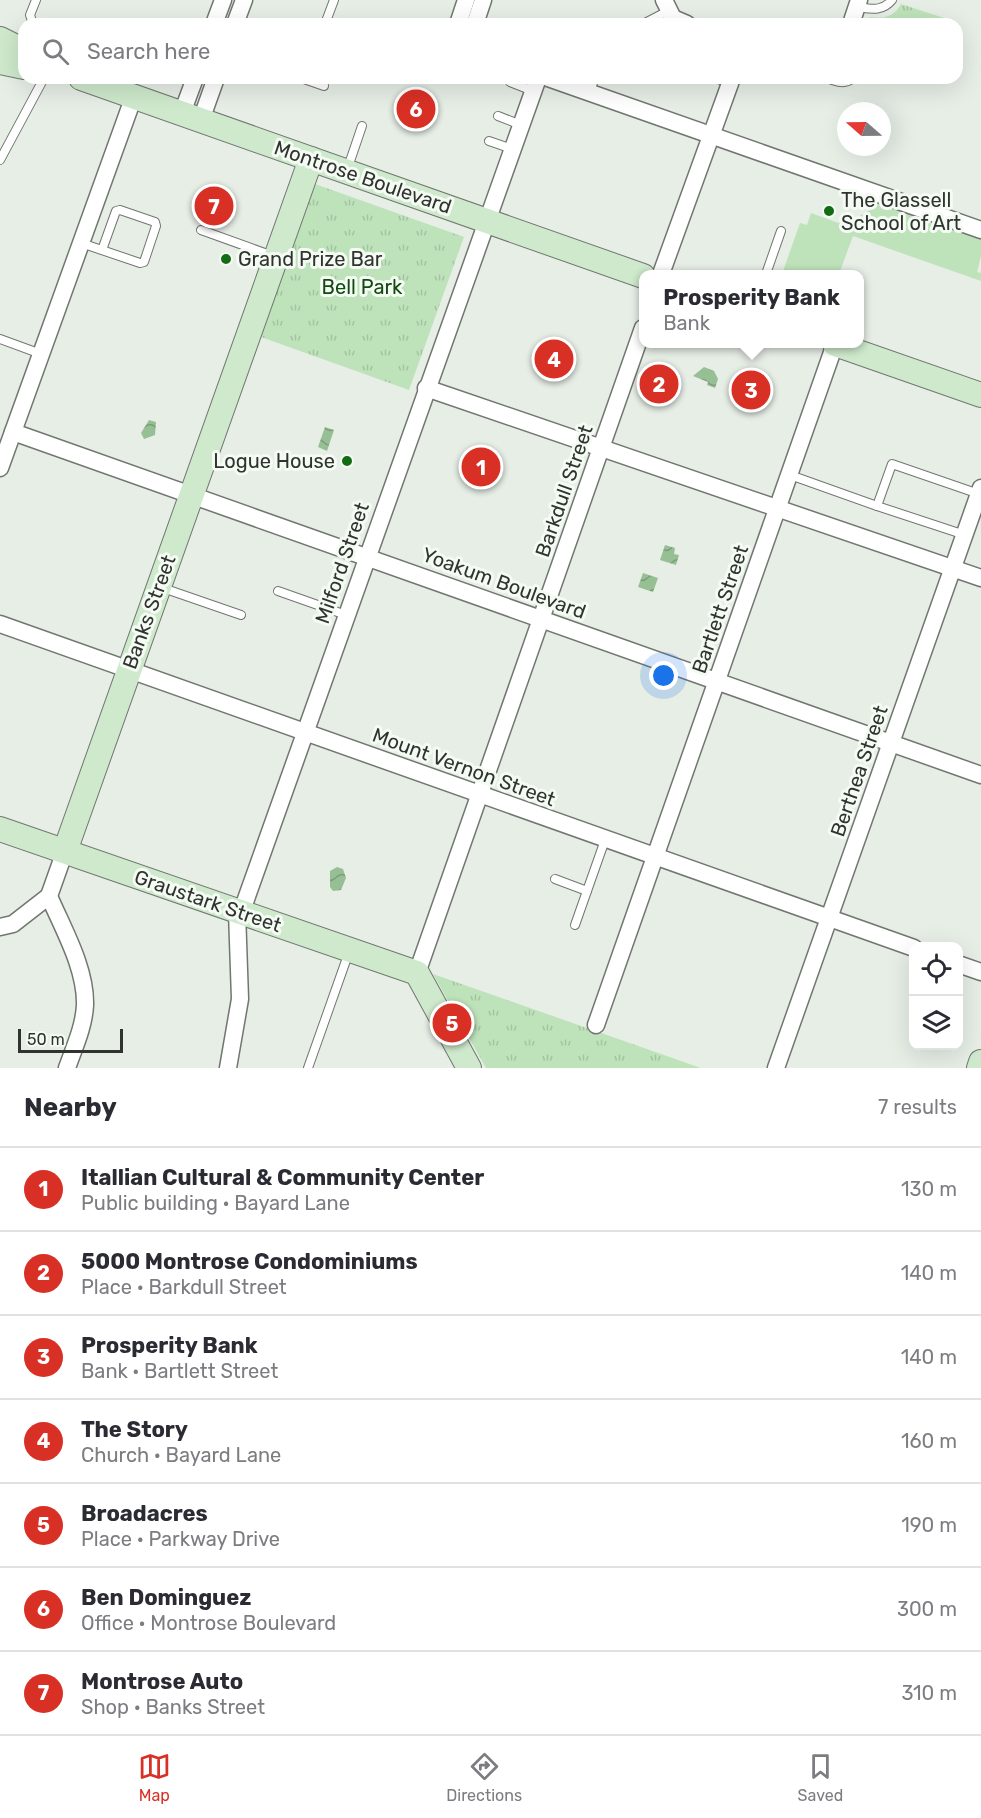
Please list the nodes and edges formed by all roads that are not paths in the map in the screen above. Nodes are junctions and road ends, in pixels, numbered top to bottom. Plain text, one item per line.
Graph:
1 (36, 0) edge
2 (223, 0) edge
3 (244, 0) edge
4 (334, 0) edge
5 (466, 0) edge
6 (483, 0) edge
7 (892, 0) edge
8 (858, 3) edge
9 (666, 5) edge
10 (31, 18) edge
11 (216, 18) edge
12 (237, 18) edge
13 (327, 18) edge
14 (460, 18) edge
15 (477, 18) edge
16 (650, 18) edge
17 (853, 18) edge
18 (0, 47) edge
19 (18, 50) edge
20 (18, 62) edge
21 (41, 84) edge
22 (102, 84) edge
23 (195, 84) edge
24 (212, 84) edge
25 (319, 84) edge
26 (725, 84) edge
27 (535, 85) edge
28 (592, 85) edge
29 (324, 86) dead end
30 (134, 96) junction
31 (498, 116) dead end
32 (192, 117) junction
33 (521, 125) junction
34 (362, 126) dead end
35 (712, 136) junction
36 (489, 141) dead end
37 (512, 149) junction
38 (311, 159) junction
39 (0, 160) edge
40 (346, 171) junction
41 (486, 220) junction
42 (201, 230) dead end
43 (981, 230) edge
44 (781, 231) dead end
45 (81, 243) junction
46 (102, 250) junction
47 (276, 257) junction
48 (662, 270) edge
49 (767, 270) edge
50 (639, 275) edge
51 (0, 339) edge
52 (639, 339) edge
53 (834, 348) edge
54 (846, 348) edge
55 (41, 354) junction
56 (426, 388) junction
57 (981, 395) edge
58 (12, 432) junction
59 (601, 448) junction
60 (0, 468) edge
61 (790, 475) junction
62 (980, 491) edge
63 (191, 496) junction
64 (877, 506) junction
65 (778, 509) junction
66 (977, 515) edge
67 (965, 534) junction
68 (367, 557) junction
69 (953, 568) junction
70 (981, 578) edge
71 (159, 586) junction
72 (278, 591) dead end
73 (241, 615) dead end
74 (346, 615) junction
75 (541, 619) junction
76 (0, 624) edge
77 (128, 671) junction
78 (717, 682) junction
79 (305, 733) junction
80 (891, 742) junction
81 (981, 776) edge
82 (478, 794) junction
83 (0, 829) edge
84 (605, 840) junction
85 (65, 851) junction
86 (654, 858) junction
87 (555, 879) dead end
88 (587, 891) junction
89 (49, 896) junction
90 (237, 912) junction
91 (829, 918) junction
92 (574, 925) dead end
93 (0, 927) edge
94 (909, 946) edge
95 (350, 949) junction
96 (963, 966) edge
97 (981, 972) edge
98 (417, 973) junction
99 (596, 1025) dead end
100 (981, 1062) edge
101 (67, 1068) edge
102 (228, 1068) edge
103 (308, 1068) edge
104 (469, 1068) edge
105 (777, 1068) edge
106 (979, 1068) edge

1 - 10 lane
2 - 11 street
3 - 12 street
4 - 13 lane
5 - 14 street
6 - 15 street
7 - 8 lane
8 - 17 street
9 - 16 lane
18 - 19 street
18 - 20 street
21 - 39 lane
22 - 30 street, Montrose Boulevard
23 - 32 street
24 - 32 street
25 - 29 lane
26 - 35 street
27 - 33 street, Milford Street
28 - 35 street
30 - 32 street, Montrose Boulevard
30 - 45 street
31 - 33 lane
32 - 38 street, Montrose Boulevard
33 - 37 street, Milford Street
34 - 40 lane
35 - 43 street
35 - 48 street
36 - 37 lane
37 - 41 street, Milford Street
38 - 40 street, Montrose Boulevard
38 - 47 street, Banks Street
40 - 41 street, Montrose Boulevard
41 - 50 street, Montrose Boulevard
41 - 56 street, Milford Street
42 - 47 lane
44 - 49 lane
45 - 46 lane
45 - 55 street
46 - 46 lane
47 - 63 street, Banks Street
51 - 55 lane
52 - 59 street, Barkdull Street
53 - 61 street, Bartlett Street
54 - 57 street
55 - 58 street
56 - 59 street
56 - 68 street, Milford Street
58 - 60 street
58 - 63 street, Yoakum Boulevard
59 - 65 street
59 - 75 street, Barkdull Street
61 - 64 lane
61 - 65 street, Bartlett Street
62 - 64 lane
62 - 66 street, Berthea Street
63 - 68 street, Yoakum Boulevard
63 - 71 street, Banks Street
64 - 67 lane
65 - 69 street
65 - 78 street, Bartlett Street
66 - 67 street, Berthea Street
67 - 69 street, Berthea Street
68 - 74 street, Milford Street
68 - 75 street, Yoakum Boulevard
69 - 70 street
69 - 80 street, Berthea Street
71 - 73 lane
71 - 77 street, Banks Street
72 - 74 lane
74 - 79 street, Milford Street
75 - 78 street, Yoakum Boulevard
75 - 82 street, Barkdull Street
76 - 77 street, Mount Vernon Street
77 - 79 street, Mount Vernon Street
77 - 85 street, Banks Street
78 - 80 street, Yoakum Boulevard
78 - 86 street, Bartlett Street
79 - 82 street, Mount Vernon Street
79 - 90 street, Milford Street
80 - 81 street, Yoakum Boulevard
80 - 91 street, Berthea Street
82 - 84 street, Mount Vernon Street
82 - 98 street, Barkdull Street
83 - 85 street, Graustark Street
84 - 86 street, Mount Vernon Street
84 - 88 lane
85 - 89 street, Banks Street
85 - 90 street, Graustark Street
86 - 91 street, Mount Vernon Street
86 - 99 street, Bartlett Street
87 - 88 lane
88 - 92 lane
89 - 93 street
89 - 101 street
90 - 95 street, Graustark Street
90 - 102 street, Milford Street
91 - 94 street, Mount Vernon Street
91 - 105 street, Berthea Street
95 - 98 street, Graustark Street
95 - 103 lane
96 - 97 street
98 - 104 street
100 - 106 street

